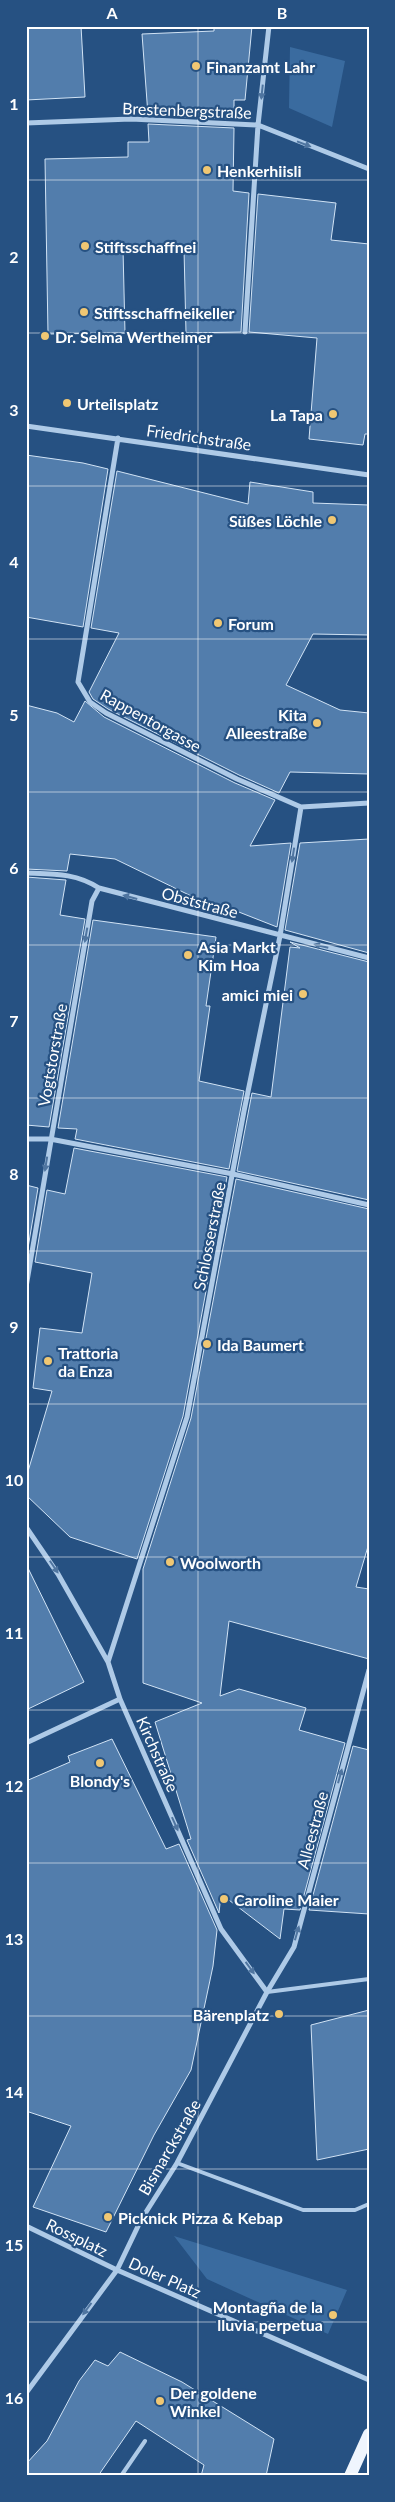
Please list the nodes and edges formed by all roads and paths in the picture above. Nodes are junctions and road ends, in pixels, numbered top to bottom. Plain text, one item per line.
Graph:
1 (269, 26) edge
2 (26, 123) edge
3 (258, 125) junction
4 (369, 169) edge
5 (245, 332) dead end
6 (26, 426) edge
7 (118, 438) junction
8 (369, 474) edge
9 (369, 803) edge
10 (301, 807) junction
11 (26, 873) edge
12 (99, 888) junction
13 (280, 936) junction
14 (369, 958) edge
15 (26, 1139) edge
16 (50, 1140) junction
17 (233, 1174) junction
18 (369, 1205) edge
19 (26, 1287) edge
20 (26, 1527) edge
21 (108, 1662) junction
22 (369, 1670) edge
23 (120, 1699) junction
24 (26, 1743) edge
25 (369, 1979) edge
26 (267, 1992) junction
27 (177, 2163) junction
28 (369, 2204) edge
29 (26, 2226) edge
30 (117, 2270) junction
31 (369, 2380) edge
32 (26, 2393) edge
33 (369, 2434) edge
34 (146, 2441) dead end
35 (121, 2476) edge
36 (350, 2476) edge

1 -> 3 street
2 - 3 street, Brestenbergstraße
3 -> 4 street, Brestenbergstraße
3 - 5 street
6 - 7 street, Friedrichstraße
7 - 8 street, Friedrichstraße
7 - 10 street, Rappentorgasse
9 - 10 street, Rappentorgasse
10 -> 13 street, Schlosserstraße
11 - 12 street, Obststraße
13 -> 12 street, Obststraße
12 -> 16 street, Vogtstorstraße
14 -> 13 street, Obststraße
13 - 17 street, Schlosserstraße
15 - 16 street
16 - 17 street
16 -> 19 street, Vogtstorstraße
17 - 18 street
17 - 21 street, Schlosserstraße
20 -> 21 street, Kirchstraße
21 - 23 street, Kirchstraße
26 -> 22 street, Alleestraße
23 - 24 street
23 -> 26 street, Kirchstraße
25 - 26 lane
26 - 27 street, Bismarckstraße
27 - 28 lane
27 - 30 street, Bismarckstraße
29 - 30 street, Rossplatz
30 - 31 street, Doler Platz
30 -> 32 street, Bismarckstraße
33 - 36 main road
34 - 35 lane

